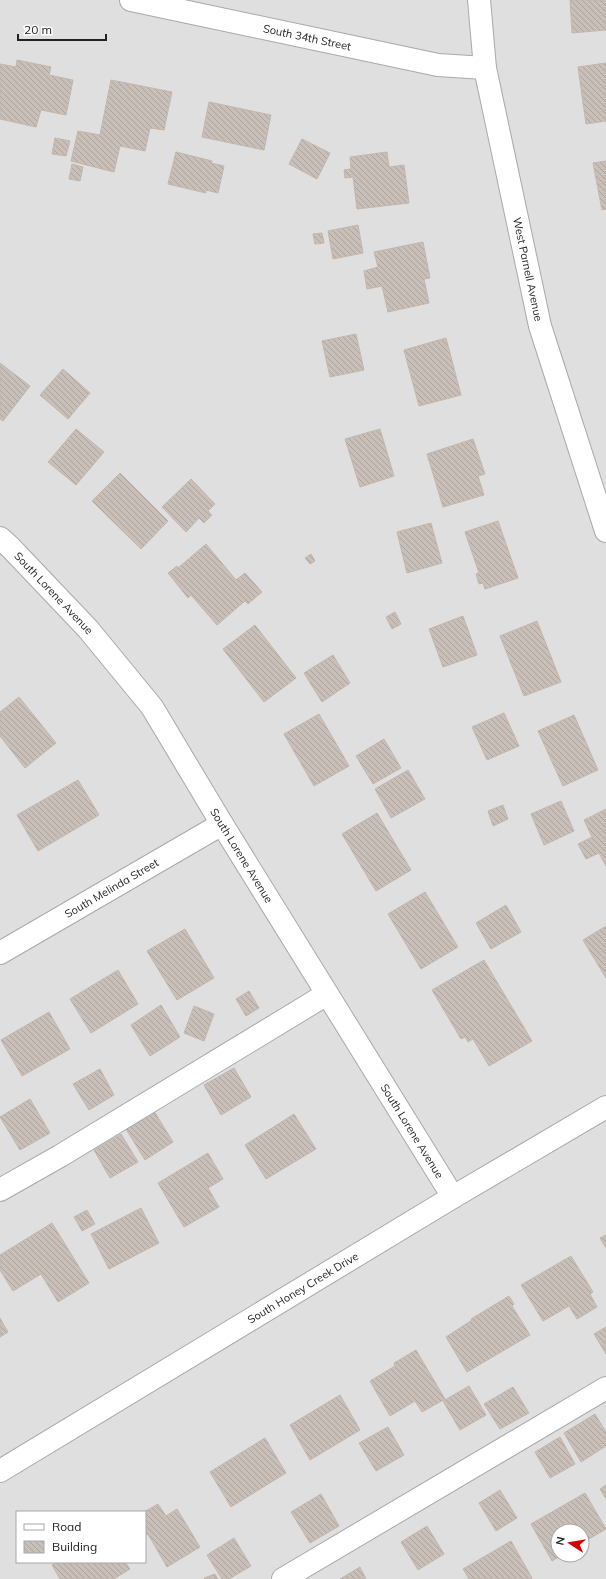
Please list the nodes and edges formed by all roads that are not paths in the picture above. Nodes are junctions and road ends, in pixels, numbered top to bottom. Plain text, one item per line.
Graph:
1 (131, 0) edge
2 (479, 0) edge
3 (485, 68) junction
4 (606, 531) edge
5 (0, 538) edge
6 (222, 824) junction
7 (0, 952) edge
8 (327, 994) junction
9 (606, 1107) edge
10 (0, 1190) edge
11 (453, 1197) junction
12 (606, 1388) edge
13 (0, 1471) edge
14 (283, 1579) edge

1 - 3 street, South 34th Street
2 - 3 street, West Parnell Avenue
3 - 4 street, West Parnell Avenue
5 - 6 street, South Lorene Avenue
6 - 7 street, South Melinda Street
6 - 8 street, South Lorene Avenue
8 - 10 street
8 - 11 street, South Lorene Avenue
9 - 11 street, South Honey Creek Drive
11 - 13 street, South Honey Creek Drive
12 - 14 street

